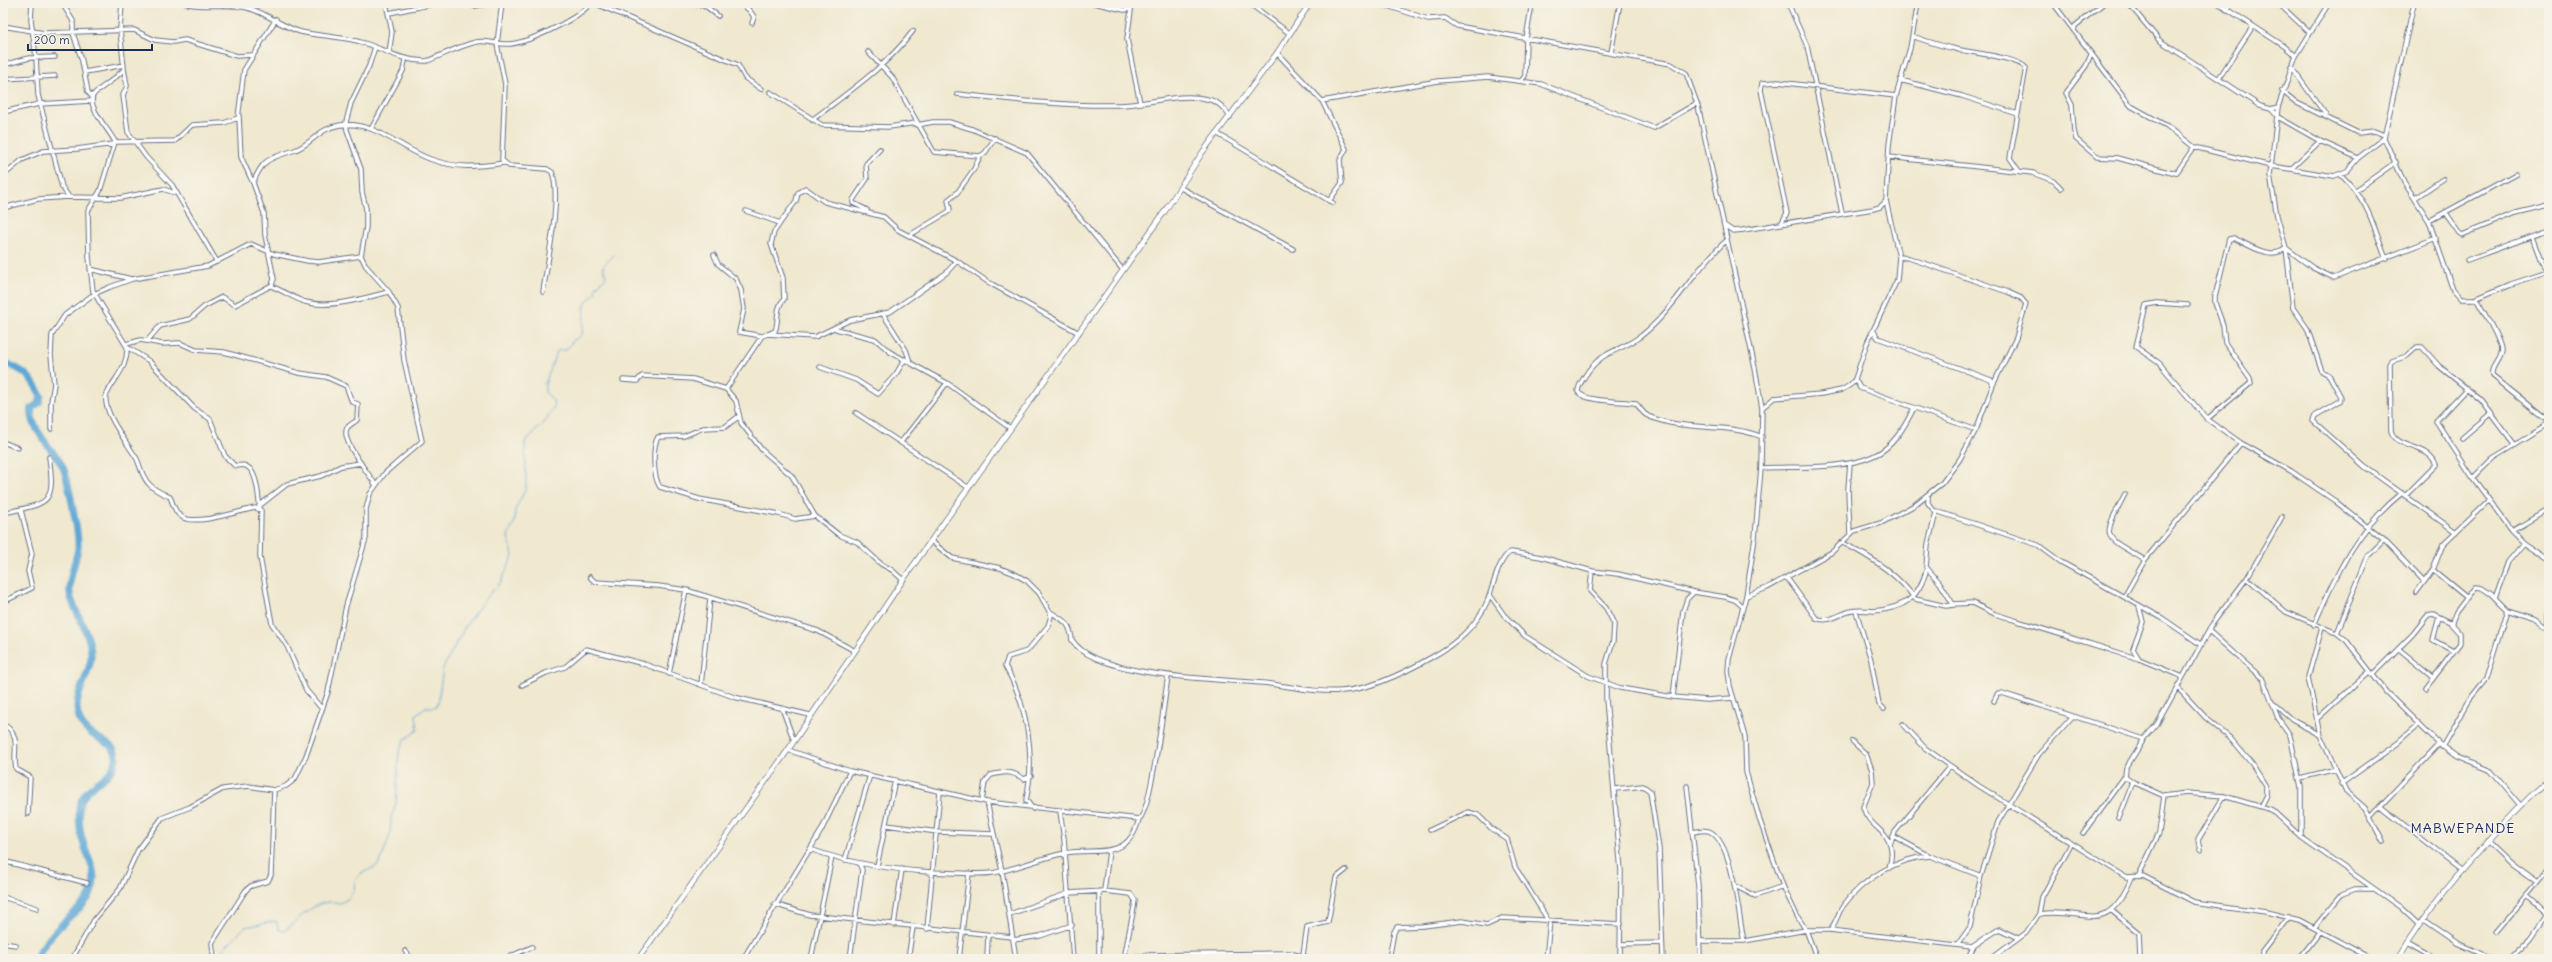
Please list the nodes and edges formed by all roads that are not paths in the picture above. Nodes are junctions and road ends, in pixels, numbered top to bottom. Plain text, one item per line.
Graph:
1 (32, 3) edge
2 (62, 3) edge
3 (122, 3) edge
4 (185, 3) edge
5 (386, 3) edge
6 (438, 3) edge
7 (458, 3) edge
8 (492, 3) edge
9 (502, 3) edge
10 (592, 3) edge
11 (689, 3) edge
12 (741, 3) edge
13 (1094, 3) edge
14 (1132, 3) edge
15 (1249, 3) edge
16 (1310, 3) edge
17 (1378, 3) edge
18 (1532, 3) edge
19 (1620, 3) edge
20 (1788, 3) edge
21 (1918, 3) edge
22 (2053, 3) edge
23 (2104, 3) edge
24 (2128, 3) edge
25 (2218, 3) edge
26 (2232, 3) edge
27 (2278, 3) edge
28 (2329, 3) edge
29 (2414, 3) edge
30 (1131, 9) junction
31 (2227, 10) junction
32 (389, 13) junction
33 (718, 16) dead end
34 (276, 19) junction
35 (752, 23) dead end
36 (3, 26) edge
37 (2253, 26) junction
38 (120, 30) junction
39 (913, 31) dead end
40 (2074, 31) junction
41 (33, 32) junction
42 (73, 32) junction
43 (1289, 33) junction
44 (2310, 33) junction
45 (1912, 36) junction
46 (1526, 39) junction
47 (497, 44) junction
48 (375, 47) junction
49 (868, 52) dead end
50 (1278, 53) junction
51 (1611, 53) junction
52 (389, 54) junction
53 (252, 55) junction
54 (2091, 55) junction
55 (2296, 56) junction
56 (36, 57) junction
57 (55, 57) dead end
58 (405, 60) junction
59 (3, 65) edge
60 (881, 65) junction
61 (124, 67) junction
62 (2291, 67) junction
63 (85, 72) junction
64 (55, 76) dead end
65 (36, 77) junction
66 (2219, 78) junction
67 (3, 79) edge
68 (1900, 80) junction
69 (1521, 81) junction
70 (1815, 86) junction
71 (761, 89) dead end
72 (2282, 91) junction
73 (770, 92) dead end
74 (957, 94) dead end
75 (1896, 96) junction
76 (91, 99) junction
77 (1322, 101) junction
78 (1140, 103) junction
79 (1697, 103) junction
80 (39, 104) junction
81 (2278, 108) junction
82 (2271, 109) junction
83 (3, 112) edge
84 (2018, 114) junction
85 (2326, 115) junction
86 (239, 116) junction
87 (1230, 117) junction
88 (2278, 117) junction
89 (812, 120) junction
90 (917, 124) junction
91 (346, 125) junction
92 (371, 128) junction
93 (1218, 134) junction
94 (2384, 136) junction
95 (995, 138) junction
96 (134, 140) junction
97 (2320, 141) junction
98 (114, 143) junction
99 (2194, 147) junction
100 (52, 149) junction
101 (880, 149) dead end
102 (980, 156) junction
103 (1889, 157) junction
104 (2358, 158) junction
105 (2396, 162) junction
106 (504, 163) junction
107 (2271, 166) junction
108 (2291, 169) junction
109 (2019, 171) junction
110 (2516, 174) dead end
111 (2341, 175) junction
112 (3, 176) edge
113 (2442, 179) dead end
114 (253, 183) junction
115 (1181, 188) junction
116 (2061, 188) dead end
117 (2356, 190) junction
118 (177, 194) junction
119 (69, 197) junction
120 (94, 198) junction
121 (2415, 198) junction
122 (1886, 201) junction
123 (2549, 205) edge
124 (1880, 207) junction
125 (3, 208) edge
126 (746, 211) dead end
127 (1888, 211) junction
128 (872, 213) junction
129 (1842, 213) junction
130 (2445, 213) junction
131 (2429, 221) junction
132 (1782, 222) junction
133 (780, 223) junction
134 (1723, 224) junction
135 (2549, 230) edge
136 (1733, 231) junction
137 (910, 235) junction
138 (2436, 238) junction
139 (2532, 238) junction
140 (1726, 240) junction
141 (1293, 248) dead end
142 (2286, 248) junction
143 (269, 252) junction
144 (714, 255) dead end
145 (361, 256) junction
146 (1899, 257) junction
147 (2386, 259) junction
148 (2467, 260) dead end
149 (217, 262) junction
150 (957, 262) junction
151 (90, 269) junction
152 (1122, 269) junction
153 (2549, 273) edge
154 (132, 279) junction
155 (271, 286) junction
156 (389, 292) junction
157 (543, 292) dead end
158 (94, 294) junction
159 (2475, 299) junction
160 (2188, 305) dead end
161 (883, 314) junction
162 (836, 328) junction
163 (1873, 330) junction
164 (1079, 333) junction
165 (768, 334) junction
166 (762, 336) junction
167 (147, 341) junction
168 (126, 345) junction
169 (905, 359) junction
170 (910, 362) junction
171 (820, 367) dead end
172 (1855, 379) junction
173 (623, 380) dead end
174 (947, 383) junction
175 (1993, 385) junction
176 (2467, 388) junction
177 (726, 389) junction
178 (1762, 408) junction
179 (1914, 408) junction
180 (856, 413) dead end
181 (2491, 413) junction
182 (738, 417) junction
183 (2208, 419) junction
184 (2549, 423) edge
185 (1010, 428) junction
186 (51, 429) dead end
187 (1976, 430) junction
188 (1762, 437) junction
189 (2462, 438) dead end
190 (3, 442) edge
191 (901, 442) junction
192 (2241, 443) junction
193 (2515, 445) junction
194 (18, 448) dead end
195 (48, 457) dead end
196 (361, 463) junction
197 (1850, 463) junction
198 (1761, 468) junction
199 (2473, 478) junction
200 (375, 484) junction
201 (969, 488) junction
202 (2125, 494) dead end
203 (2404, 495) junction
204 (1928, 496) junction
205 (2489, 500) junction
206 (259, 507) junction
207 (2549, 509) edge
208 (21, 510) junction
209 (1936, 511) junction
210 (3, 513) edge
211 (815, 516) junction
212 (2282, 517) dead end
213 (2366, 527) junction
214 (2512, 531) junction
215 (2456, 532) junction
216 (1850, 534) junction
217 (2384, 540) junction
218 (931, 541) junction
219 (1843, 543) junction
220 (2524, 543) junction
221 (2145, 560) junction
222 (2549, 560) edge
223 (1927, 568) junction
224 (2433, 570) junction
225 (1592, 571) junction
226 (590, 577) dead end
227 (1787, 578) junction
228 (2247, 578) junction
229 (903, 580) junction
230 (2424, 582) junction
231 (686, 590) junction
232 (1694, 592) junction
233 (2416, 593) dead end
234 (1490, 595) junction
235 (1746, 596) junction
236 (1914, 596) junction
237 (2124, 597) junction
238 (2466, 597) junction
239 (2495, 598) junction
240 (710, 599) junction
241 (3, 602) edge
242 (1955, 605) junction
243 (2139, 606) junction
244 (1743, 607) junction
245 (1856, 610) junction
246 (2507, 610) junction
247 (1049, 611) junction
248 (2549, 614) edge
249 (2439, 617) junction
250 (2452, 623) junction
251 (2314, 624) junction
252 (2322, 628) junction
253 (2548, 629) edge
254 (2209, 631) junction
255 (2337, 633) junction
256 (2549, 640) edge
257 (2200, 644) junction
258 (2399, 649) junction
259 (855, 651) junction
260 (2453, 652) junction
261 (2139, 659) junction
262 (2371, 673) junction
263 (669, 674) junction
264 (1168, 676) junction
265 (2183, 677) junction
266 (2433, 677) junction
267 (1607, 681) junction
268 (522, 685) dead end
269 (701, 685) junction
270 (2177, 687) junction
271 (2426, 688) dead end
272 (1673, 697) junction
273 (1733, 698) junction
274 (1994, 701) dead end
275 (2273, 704) junction
276 (322, 708) junction
277 (782, 708) junction
278 (1884, 709) dead end
279 (810, 715) junction
280 (2072, 717) junction
281 (2318, 718) junction
282 (3, 724) edge
283 (1903, 724) dead end
284 (2419, 724) junction
285 (2320, 735) junction
286 (2144, 740) junction
287 (794, 741) junction
288 (1852, 741) dead end
289 (2440, 746) junction
290 (788, 750) junction
291 (1950, 766) junction
292 (2336, 769) junction
293 (850, 771) junction
294 (870, 775) junction
295 (1031, 776) junction
296 (2125, 776) junction
297 (2300, 778) junction
298 (895, 780) junction
299 (2549, 780) edge
300 (2133, 782) junction
301 (2342, 784) junction
302 (1688, 786) dead end
303 (1615, 789) junction
304 (274, 790) junction
305 (940, 792) junction
306 (2164, 796) junction
307 (2224, 796) junction
308 (982, 801) junction
309 (987, 802) junction
310 (2261, 805) junction
311 (2520, 805) junction
312 (2007, 806) junction
313 (2382, 807) junction
314 (1033, 809) junction
315 (1060, 811) junction
316 (28, 814) dead end
317 (2371, 816) junction
318 (2119, 818) dead end
319 (1139, 819) junction
320 (886, 825) junction
321 (1430, 830) dead end
322 (938, 832) junction
323 (1693, 832) junction
324 (2083, 833) dead end
325 (993, 834) junction
326 (1893, 836) junction
327 (2301, 837) junction
328 (2487, 841) junction
329 (2383, 842) dead end
330 (1890, 844) junction
331 (2071, 844) junction
332 (810, 849) junction
333 (2200, 849) dead end
334 (1109, 851) junction
335 (1066, 853) junction
336 (1930, 856) junction
337 (832, 857) junction
338 (845, 860) junction
339 (3, 861) edge
340 (859, 863) junction
341 (876, 866) junction
342 (1889, 868) junction
343 (902, 869) junction
344 (1346, 870) dead end
345 (2462, 870) junction
346 (2548, 870) edge
347 (1002, 871) junction
348 (933, 872) junction
349 (968, 873) junction
350 (2139, 875) junction
351 (1981, 876) junction
352 (2132, 877) junction
353 (87, 883) dead end
354 (2537, 883) junction
355 (1735, 886) junction
356 (1783, 886) junction
357 (2375, 889) junction
358 (1099, 891) junction
359 (1104, 891) junction
360 (1069, 893) junction
361 (3, 897) edge
362 (2526, 897) junction
363 (774, 904) junction
364 (36, 908) dead end
365 (2112, 911) junction
366 (1010, 914) junction
367 (2039, 914) junction
368 (820, 915) junction
369 (2548, 916) edge
370 (2289, 917) junction
371 (2422, 919) junction
372 (855, 920) junction
373 (1549, 921) junction
374 (1621, 924) junction
375 (2418, 924) junction
376 (894, 925) junction
377 (1072, 925) junction
378 (913, 927) junction
379 (927, 928) junction
380 (2314, 928) junction
381 (1806, 930) junction
382 (1830, 930) junction
383 (2497, 931) dead end
384 (2320, 932) junction
385 (962, 933) junction
386 (988, 935) junction
387 (2018, 938) junction
388 (1012, 939) junction
389 (1700, 941) junction
390 (1744, 941) junction
391 (3, 942) edge
392 (1662, 943) junction
393 (1620, 944) junction
394 (1958, 944) junction
395 (2407, 944) junction
396 (16, 945) dead end
397 (1966, 946) junction
398 (1974, 946) junction
399 (532, 947) dead end
400 (405, 950) dead end
401 (1303, 955) junction
402 (1967, 957) edge
403 (72, 959) edge
404 (214, 959) edge
405 (412, 959) edge
406 (504, 959) edge
407 (638, 959) edge
408 (743, 959) edge
409 (810, 959) edge
410 (850, 959) edge
411 (908, 959) edge
412 (959, 959) edge
413 (987, 959) edge
414 (1016, 959) edge
415 (1074, 959) edge
416 (1099, 959) edge
417 (1115, 959) edge
418 (1124, 959) edge
419 (1314, 959) edge
420 (1389, 959) edge
421 (1546, 959) edge
422 (1620, 959) edge
423 (1663, 959) edge
424 (1700, 959) edge
425 (1817, 959) edge
426 (1991, 959) edge
427 (2140, 959) edge
428 (2262, 959) edge
429 (2299, 959) edge
430 (2372, 959) edge
431 (2397, 959) edge
432 (2435, 959) edge
433 (2493, 959) edge
434 (2510, 959) edge

1 - 41 street
2 - 42 street
3 - 38 street
4 - 34 street
5 - 32 street
6 - 32 street
7 - 8 street
9 - 47 street
10 - 47 street
10 - 71 street
11 - 33 street
12 - 35 street
13 - 30 street
14 - 30 street
15 - 43 street
16 - 43 street
17 - 46 street
18 - 46 street
19 - 51 street
20 - 70 street
21 - 45 street
22 - 40 street
23 - 40 street
24 - 66 street
25 - 31 street
26 - 31 street
27 - 44 street
28 - 44 street
29 - 94 street
30 - 78 street
31 - 37 street
32 - 52 street
34 - 48 street
34 - 53 street
36 - 41 street
37 - 55 street
37 - 66 street
38 - 42 street
38 - 53 street
38 - 61 street
39 - 60 street
40 - 54 street
41 - 42 street
41 - 56 street
42 - 63 street
43 - 50 street
44 - 55 street
45 - 68 street
45 - 84 street
46 - 51 street
46 - 69 street
47 - 58 street
47 - 106 street
48 - 52 street
48 - 91 street
49 - 60 street
50 - 77 street
50 - 87 street
51 - 79 street
52 - 58 street
53 - 86 street
54 - 99 street
54 - 99 street
55 - 62 street
56 - 57 street
56 - 59 street
56 - 65 street
58 - 92 street
60 - 89 street
60 - 90 street
61 - 63 street
61 - 76 street
61 - 96 street
62 - 72 street
62 - 85 street
63 - 76 street
64 - 65 street
65 - 67 street
65 - 80 street
66 - 82 street
68 - 75 street
68 - 84 street
69 - 77 street
69 - 79 street
70 - 75 street
70 - 129 street
70 - 132 street
72 - 81 street
72 - 85 street
73 - 89 street
74 - 78 street
75 - 103 street
76 - 80 street
76 - 98 street
77 - 93 street
78 - 87 street
79 - 134 street
80 - 83 street
80 - 100 street
81 - 82 street
81 - 88 street
82 - 88 street
84 - 109 street
85 - 94 street
86 - 96 street
86 - 114 street
87 - 93 street
88 - 97 street
88 - 107 street
89 - 90 street
90 - 95 street
90 - 102 street
91 - 92 street
91 - 114 street
91 - 145 street
92 - 106 street
93 - 115 street
94 - 104 street
94 - 105 street
95 - 102 street
95 - 152 street
96 - 98 street
96 - 118 street
97 - 104 street
97 - 108 street
98 - 100 street
98 - 120 street
99 - 107 street
100 - 112 street
100 - 119 street
101 - 128 street
102 - 137 street
103 - 109 street
103 - 122 street
104 - 111 street
105 - 117 street
105 - 121 street
106 - 157 street
107 - 108 street
107 - 142 street
108 - 111 street
109 - 116 street
110 - 130 street
111 - 117 street
113 - 121 street
114 - 143 street
115 - 141 street
115 - 152 street
117 - 147 street
118 - 120 street
118 - 149 street
119 - 120 street
119 - 125 street
120 - 151 street
121 - 131 street
122 - 124 street
122 - 127 street
123 - 130 street
124 - 127 street
124 - 129 street
126 - 133 street
127 - 146 street
128 - 133 street
128 - 137 street
129 - 132 street
130 - 131 street
131 - 138 street
132 - 136 street
133 - 165 street
134 - 136 street
134 - 140 street
135 - 139 street
136 - 140 street
137 - 150 street
138 - 147 street
138 - 159 street
139 - 148 street
139 - 153 street
140 - 178 street
140 - 188 street
142 - 147 street
142 - 183 street
142 - 203 street
143 - 145 street
143 - 149 street
143 - 155 street
144 - 166 street
145 - 156 street
146 - 163 street
146 - 175 street
149 - 154 street
150 - 161 street
150 - 164 street
151 - 154 street
151 - 158 street
152 - 164 street
153 - 159 street
154 - 158 street
155 - 156 street
155 - 167 street
156 - 200 street
158 - 168 street
158 - 186 street
159 - 184 street
160 - 183 street
161 - 162 street
161 - 170 street
162 - 165 street
162 - 169 street
163 - 172 street
163 - 175 street
164 - 185 street
165 - 166 street
166 - 177 street
167 - 168 street
167 - 196 street
168 - 206 street
168 - 206 street
169 - 170 street
169 - 171 street
170 - 174 street
172 - 178 street
172 - 179 street
173 - 177 street
174 - 185 street
174 - 191 street
175 - 187 street
176 - 181 street
176 - 199 street
176 - 203 street
177 - 182 street
178 - 188 street
179 - 187 street
179 - 197 street
180 - 191 street
181 - 189 street
181 - 193 street
182 - 211 street
182 - 211 street
183 - 192 street
184 - 193 street
185 - 201 street
187 - 204 street
188 - 198 street
190 - 194 street
191 - 201 street
192 - 213 street
192 - 221 street
193 - 199 street
195 - 208 street
196 - 200 street
196 - 206 street
197 - 198 street
197 - 216 street
198 - 235 street
199 - 205 street
200 - 276 street
201 - 218 street
202 - 221 street
203 - 213 street
203 - 215 street
204 - 209 street
204 - 216 street
205 - 214 street
205 - 215 street
206 - 276 street
207 - 214 street
208 - 210 street
208 - 241 street
209 - 223 street
209 - 237 street
211 - 229 street
212 - 228 street
213 - 217 street
213 - 251 street
214 - 220 street
215 - 224 street
216 - 219 street
217 - 230 street
217 - 255 street
218 - 229 street
218 - 247 street
219 - 227 street
219 - 236 street
220 - 222 street
220 - 239 street
221 - 237 street
223 - 236 street
223 - 242 street
224 - 230 street
224 - 238 street
225 - 232 street
225 - 234 street
225 - 267 street
226 - 231 street
227 - 235 street
227 - 245 street
228 - 251 street
228 - 254 street
229 - 259 street
230 - 233 street
231 - 240 street
231 - 263 street
232 - 244 street
232 - 272 street
234 - 264 street
234 - 267 street
235 - 244 street
236 - 242 street
236 - 245 street
237 - 243 street
238 - 239 street
238 - 250 street
239 - 246 street
240 - 259 street
240 - 269 street
242 - 261 street
243 - 257 street
243 - 261 street
244 - 273 street
245 - 278 street
246 - 253 street
246 - 289 street
247 - 264 street
247 - 295 street
248 - 253 street
249 - 250 street
249 - 258 street
249 - 260 street
250 - 260 street
251 - 252 street
252 - 255 street
252 - 281 street
253 - 256 street
254 - 257 street
254 - 275 street
255 - 262 street
257 - 265 street
258 - 262 street
258 - 266 street
259 - 279 street
260 - 266 street
261 - 265 street
262 - 281 street
262 - 284 street
263 - 268 street
263 - 269 street
264 - 319 street
265 - 270 street
266 - 271 street
267 - 272 street
267 - 303 street
269 - 277 street
270 - 286 street
270 - 310 street
272 - 273 street
273 - 356 street
274 - 280 street
275 - 285 street
275 - 297 street
276 - 304 street
277 - 279 street
277 - 287 street
279 - 287 street
280 - 286 street
280 - 312 street
281 - 285 street
282 - 316 street
283 - 291 street
284 - 289 street
284 - 301 street
285 - 292 street
286 - 296 street
287 - 290 street
288 - 330 street
289 - 311 street
289 - 313 street
290 - 293 street
290 - 407 street
291 - 312 street
291 - 326 street
292 - 297 street
292 - 301 street
293 - 294 street
293 - 332 street
294 - 298 street
294 - 338 street
295 - 308 street
295 - 314 street
296 - 300 street
296 - 324 street
297 - 327 street
298 - 305 street
298 - 320 street
299 - 311 street
300 - 306 street
300 - 318 street
301 - 317 street
302 - 323 street
303 - 374 street
303 - 392 street
304 - 403 street
304 - 404 street
305 - 308 street
305 - 322 street
306 - 307 street
306 - 350 street
307 - 310 street
307 - 333 street
308 - 309 street
309 - 314 street
309 - 325 street
310 - 327 street
311 - 328 street
312 - 331 street
312 - 351 street
313 - 317 street
313 - 345 street
314 - 315 street
315 - 319 street
315 - 335 street
317 - 329 street
319 - 334 street
320 - 322 street
320 - 341 street
321 - 373 street
322 - 325 street
322 - 348 street
323 - 355 street
323 - 389 street
325 - 347 street
326 - 330 street
326 - 336 street
327 - 357 street
328 - 345 street
328 - 354 street
330 - 342 street
331 - 352 street
331 - 367 street
332 - 337 street
332 - 363 street
334 - 335 street
334 - 359 street
335 - 347 street
335 - 360 street
336 - 342 street
336 - 351 street
337 - 338 street
337 - 368 street
338 - 340 street
339 - 353 street
340 - 341 street
340 - 372 street
341 - 343 street
342 - 382 street
343 - 348 street
343 - 376 street
344 - 401 street
345 - 371 street
346 - 354 street
347 - 349 street
347 - 366 street
348 - 349 street
348 - 379 street
349 - 385 street
350 - 352 street
350 - 370 street
351 - 394 street
352 - 365 street
354 - 362 street
355 - 356 street
355 - 390 street
356 - 381 street
357 - 375 street
357 - 380 street
358 - 359 street
358 - 360 street
358 - 416 street
359 - 418 street
360 - 366 street
360 - 377 street
361 - 364 street
362 - 369 street
362 - 383 street
363 - 368 street
363 - 408 street
365 - 367 street
365 - 427 street
366 - 388 street
367 - 387 street
368 - 372 street
368 - 409 street
369 - 434 street
370 - 380 street
370 - 428 street
371 - 375 street
371 - 433 street
372 - 376 street
372 - 410 street
373 - 374 street
373 - 420 street
373 - 421 street
374 - 393 street
375 - 395 street
376 - 378 street
377 - 388 street
377 - 415 street
378 - 379 street
378 - 411 street
379 - 385 street
380 - 384 street
381 - 382 street
381 - 390 street
381 - 425 street
382 - 394 street
384 - 429 street
384 - 430 street
385 - 386 street
385 - 412 street
386 - 388 street
386 - 413 street
387 - 398 street
387 - 426 street
388 - 414 street
389 - 390 street
389 - 424 street
391 - 396 street
392 - 393 street
392 - 423 street
393 - 422 street
394 - 397 street
395 - 431 street
395 - 432 street
397 - 398 street
397 - 402 street
398 - 402 street
399 - 406 street
400 - 405 street
401 - 418 street
401 - 419 street
417 - 418 street

